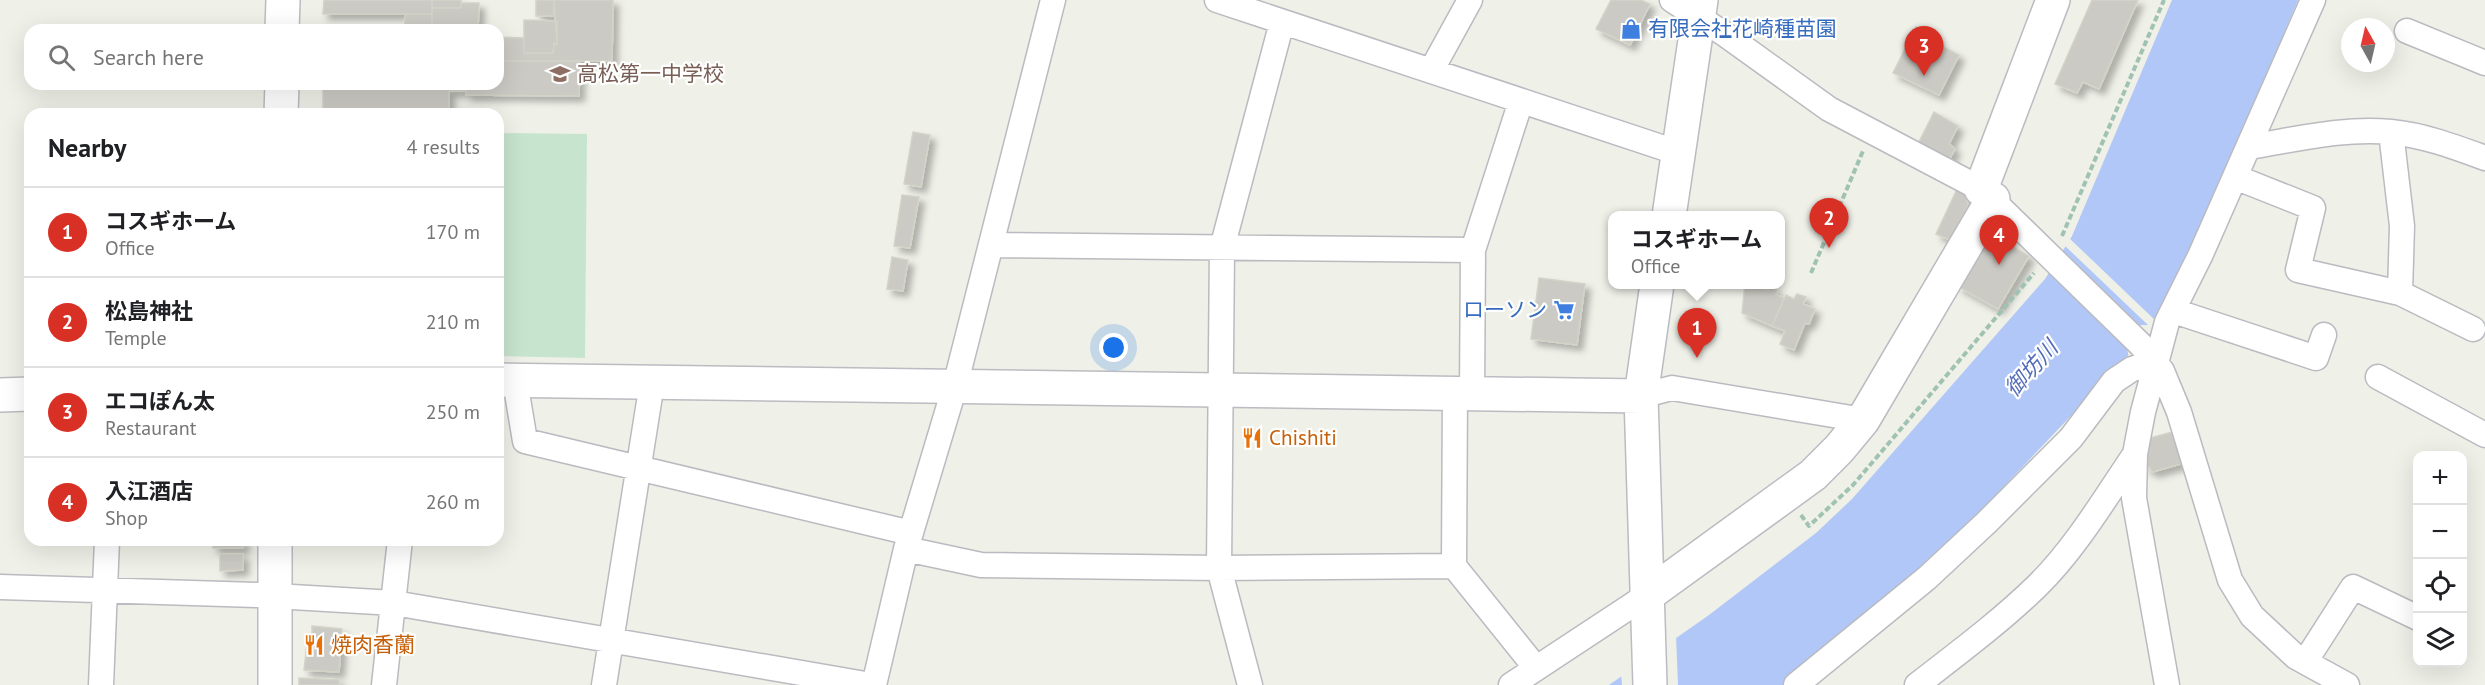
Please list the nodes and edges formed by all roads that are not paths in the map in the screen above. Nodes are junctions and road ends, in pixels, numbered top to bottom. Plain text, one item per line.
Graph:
1 (283, 0) edge
2 (1053, 0) edge
3 (1217, 0) edge
4 (1470, 0) edge
5 (1672, 0) edge
6 (2053, 0) edge
7 (2313, 0) edge
8 (1700, 9) edge
9 (1282, 22) junction
10 (282, 24) edge
11 (2407, 31) dead end
12 (2485, 63) edge
13 (1431, 71) junction
14 (282, 90) edge
15 (1521, 101) junction
16 (281, 108) edge
17 (2391, 132) junction
18 (2248, 147) junction
19 (1679, 153) junction
20 (2485, 158) edge
21 (2235, 177) junction
22 (1987, 194) junction
23 (1670, 211) edge
24 (991, 245) junction
25 (1222, 248) junction
26 (1473, 250) junction
27 (1656, 289) edge
28 (2400, 293) junction
29 (2174, 311) junction
30 (2473, 329) dead end
31 (2324, 335) dead end
32 (2148, 353) junction
33 (2378, 377) dead end
34 (507, 380) edge
35 (652, 383) junction
36 (955, 386) junction
37 (1220, 390) junction
38 (1463, 393) junction
39 (24, 394) edge
40 (0, 395) edge
41 (1641, 396) junction
42 (1863, 420) junction
43 (2485, 435) edge
44 (2135, 454) junction
45 (638, 468) junction
46 (909, 541) junction
47 (107, 546) edge
48 (275, 546) edge
49 (399, 546) edge
50 (1454, 566) junction
51 (1219, 568) junction
52 (0, 587) edge
53 (106, 592) junction
54 (1649, 594) junction
55 (275, 597) junction
56 (394, 603) junction
57 (2413, 616) edge
58 (611, 640) junction
59 (2305, 662) junction
60 (1536, 668) junction
61 (1650, 670) edge
62 (101, 685) edge
63 (275, 685) edge
64 (384, 685) edge
65 (604, 685) edge
66 (872, 685) edge
67 (1250, 685) edge
68 (1511, 685) edge
69 (1796, 685) edge
70 (1917, 685) edge
71 (2167, 685) edge
72 (2347, 685) edge

1 - 10 street
2 - 24 street
3 - 9 street
4 - 13 street
5 - 8 street
6 - 22 street
7 - 18 street
8 - 19 street
8 - 22 street
9 - 13 street
9 - 25 street
11 - 12 street
13 - 15 street
14 - 16 street
15 - 19 street
15 - 26 street
17 - 18 street
17 - 20 street
17 - 28 street
18 - 21 street
19 - 23 street
21 - 28 street
21 - 29 street
22 - 32 street
22 - 42 street
24 - 25 street
24 - 36 street
25 - 26 street
25 - 37 street
26 - 38 street
27 - 41 street
28 - 30 street
29 - 31 street
29 - 32 street
32 - 44 street
32 - 59 street
32 - 69 street
33 - 43 street
34 - 35 street
34 - 45 street
35 - 36 street
35 - 45 street
36 - 37 street
36 - 46 street
37 - 38 street
37 - 51 street
38 - 41 street
38 - 50 street
39 - 40 street
41 - 42 street
41 - 54 street
42 - 54 street
44 - 70 street
44 - 71 street
45 - 46 street
45 - 58 street
46 - 51 street
46 - 66 street
47 - 53 street
48 - 55 street
49 - 56 street
50 - 51 street
50 - 60 street
51 - 67 street
52 - 53 street
53 - 55 street
53 - 62 street
54 - 60 street
54 - 61 street
55 - 56 street
55 - 63 street
56 - 58 street
56 - 64 street
57 - 59 street
58 - 65 street
58 - 66 street
59 - 72 street
60 - 68 street

